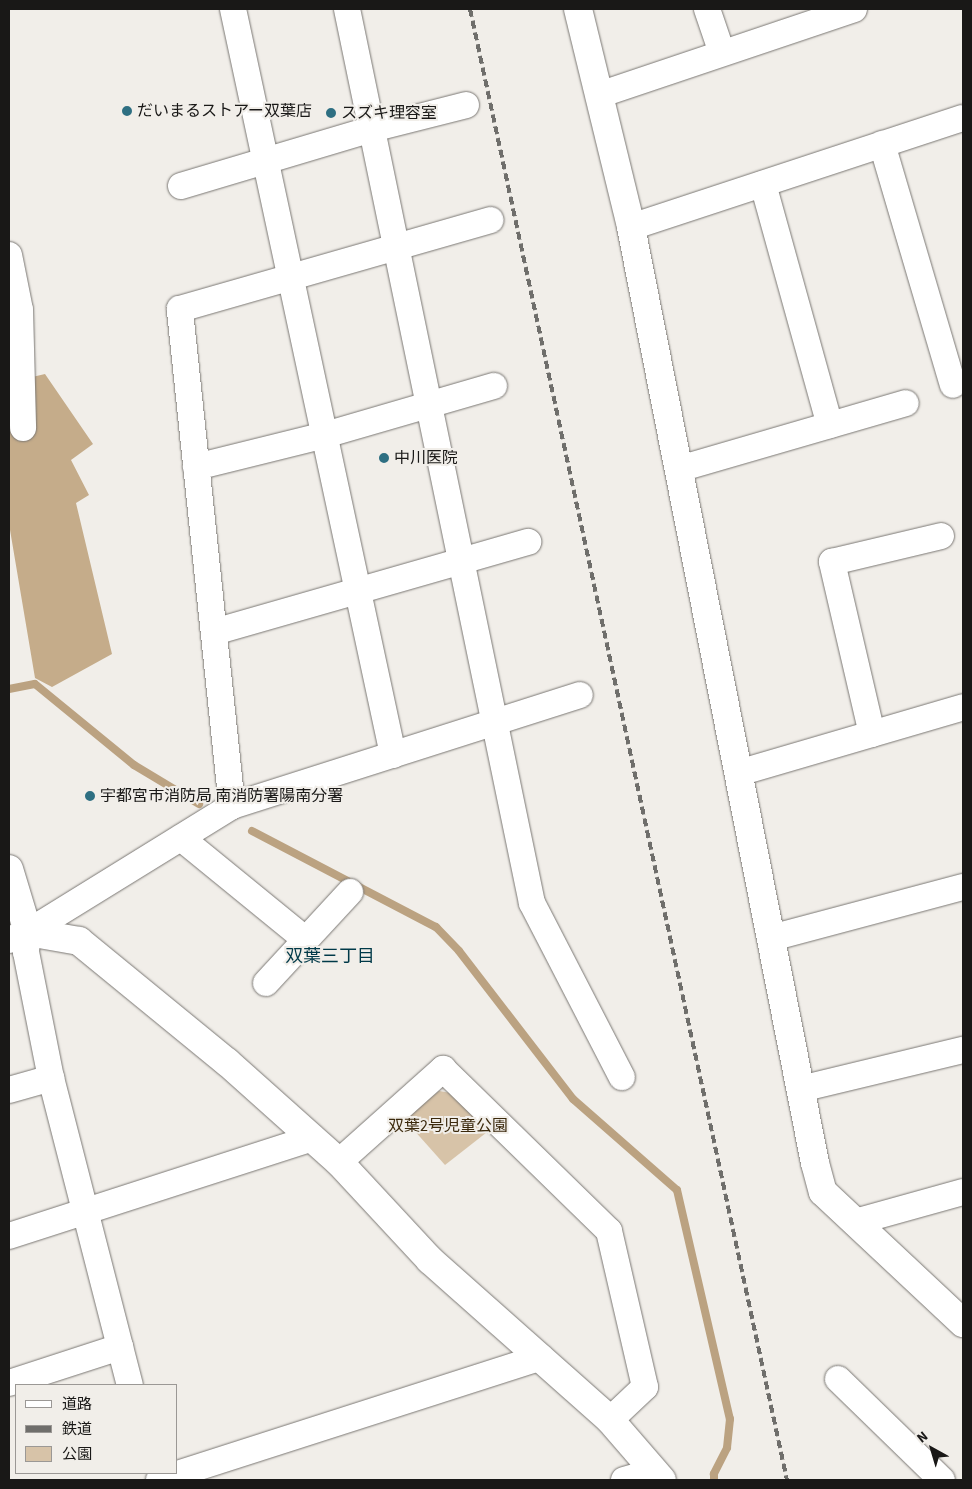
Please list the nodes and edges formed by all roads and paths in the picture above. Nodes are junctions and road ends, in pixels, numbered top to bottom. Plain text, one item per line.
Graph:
1 (234, 9) edge
2 (347, 9) edge
3 (578, 9) edge
4 (706, 9) edge
5 (854, 9) edge
6 (722, 53) junction
7 (599, 95) junction
8 (466, 105) dead end
9 (963, 118) edge
10 (372, 128) junction
11 (882, 144) junction
12 (266, 159) junction
13 (762, 184) junction
14 (181, 186) dead end
15 (491, 220) dead end
16 (631, 226) junction
17 (397, 248) junction
18 (9, 255) edge
19 (291, 276) junction
20 (953, 385) dead end
21 (494, 386) dead end
22 (906, 403) dead end
23 (429, 405) junction
24 (830, 425) junction
25 (23, 428) dead end
26 (324, 436) junction
27 (196, 466) junction
28 (679, 469) junction
29 (941, 536) dead end
30 (528, 542) dead end
31 (462, 560) junction
32 (358, 591) junction
33 (214, 632) junction
34 (580, 695) dead end
35 (963, 707) edge
36 (495, 722) junction
37 (872, 734) junction
38 (393, 755) junction
39 (738, 773) junction
40 (232, 806) junction
41 (181, 838) junction
42 (9, 869) edge
43 (963, 887) edge
44 (350, 892) dead end
45 (18, 936) edge
46 (771, 938) junction
47 (306, 940) junction
48 (266, 983) dead end
49 (963, 1050) edge
50 (622, 1077) dead end
51 (51, 1078) junction
52 (800, 1089) junction
53 (9, 1090) edge
54 (312, 1138) junction
55 (339, 1162) junction
56 (963, 1192) edge
57 (86, 1212) junction
58 (855, 1222) junction
59 (9, 1236) edge
60 (963, 1323) edge
61 (120, 1347) junction
62 (541, 1357) junction
63 (838, 1379) dead end
64 (9, 1383) edge
65 (130, 1384) edge
66 (610, 1420) junction
67 (178, 1474) edge
68 (178, 1474) edge
69 (658, 1475) edge
70 (159, 1480) edge
71 (624, 1480) edge
72 (942, 1480) edge

1 - 12 street
2 - 10 street
3 - 7 street
4 - 6 street
5 - 6 street
6 - 7 street
7 - 16 street
8 - 10 street
9 - 11 street
10 - 12 street
10 - 17 street
11 - 13 street
11 - 20 street
12 - 14 street
12 - 19 street
13 - 16 street
13 - 24 street
15 - 17 street
16 - 28 street
17 - 19 street
17 - 23 street
18 - 25 street
19 - 26 street
19 - 27 street
21 - 23 street
22 - 24 street
23 - 26 street
23 - 31 street
24 - 28 street
26 - 27 street
26 - 32 street
27 - 33 street
28 - 39 street
29 - 37 street
30 - 31 street
31 - 32 street
31 - 36 street
32 - 33 street
32 - 38 street
33 - 40 street
34 - 36 street
35 - 37 street
36 - 38 street
36 - 50 street
37 - 39 street
38 - 40 street
39 - 46 street
40 - 41 street
41 - 45 street
41 - 47 street
42 - 45 street
43 - 46 street
44 - 47 street
45 - 51 street
45 - 54 street
46 - 52 street
47 - 48 street
49 - 52 street
51 - 53 street
51 - 57 street
52 - 58 street
54 - 55 street
54 - 57 street
55 - 62 street
55 - 66 street
56 - 58 street
57 - 59 street
57 - 61 street
58 - 60 street
61 - 64 street
61 - 65 street
62 - 66 street
62 - 68 street
63 - 72 street
66 - 69 street
67 - 70 street
69 - 71 street

